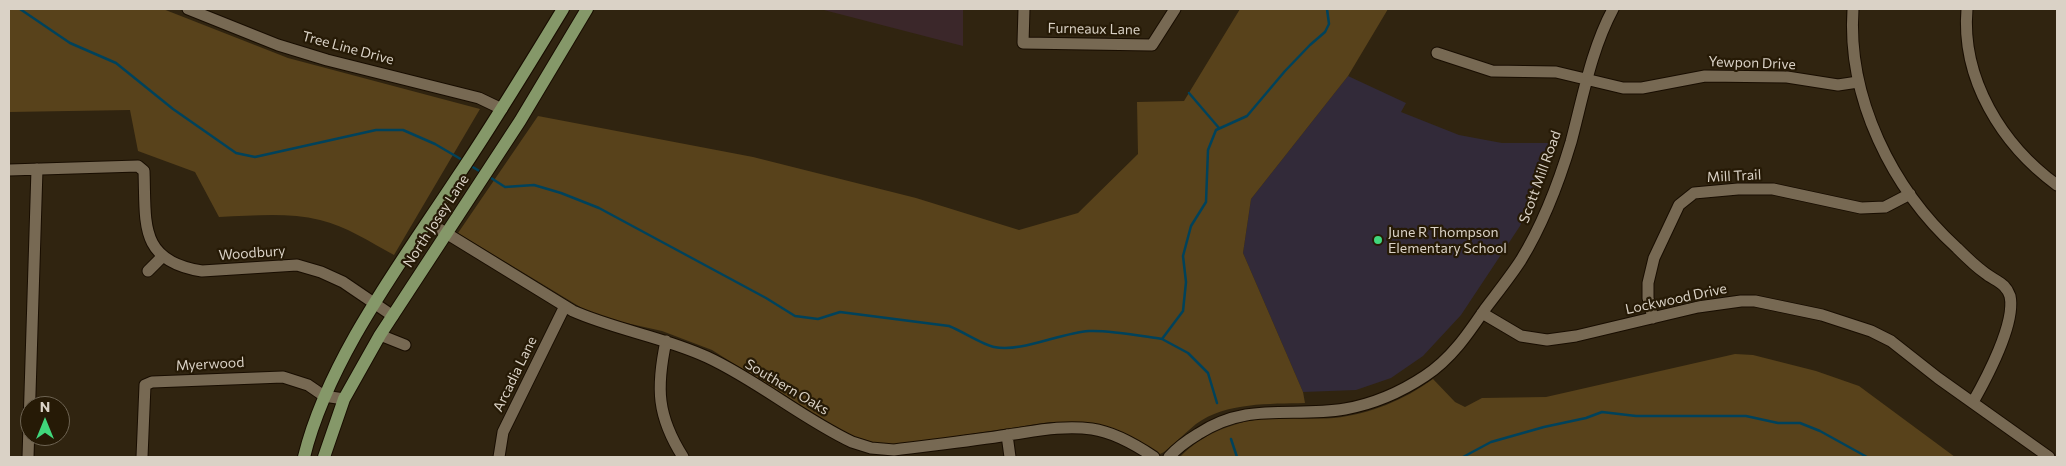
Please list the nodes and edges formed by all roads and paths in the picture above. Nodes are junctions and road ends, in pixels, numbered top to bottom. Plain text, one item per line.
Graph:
1 (188, 9) edge
2 (563, 9) edge
3 (1024, 9) edge
4 (1175, 9) edge
5 (1614, 9) edge
6 (1853, 9) edge
7 (1967, 9) edge
8 (582, 11) edge
9 (1437, 53) dead end
10 (1586, 80) junction
11 (1858, 82) junction
12 (502, 109) junction
13 (9, 170) edge
14 (37, 170) junction
15 (2057, 185) edge
16 (1910, 194) junction
17 (428, 222) junction
18 (446, 233) junction
19 (163, 256) junction
20 (148, 272) dead end
21 (375, 304) junction
22 (565, 306) junction
23 (1482, 313) junction
24 (393, 316) junction
25 (1653, 318) junction
26 (380, 335) junction
27 (666, 341) junction
28 (405, 345) dead end
29 (324, 396) junction
30 (344, 399) junction
31 (1972, 402) junction
32 (1007, 436) junction
33 (887, 454) edge
34 (28, 457) edge
35 (142, 457) edge
36 (304, 457) edge
37 (324, 457) edge
38 (498, 457) edge
39 (683, 457) edge
40 (1010, 457) edge
41 (1154, 457) edge
42 (1169, 457) edge
43 (2049, 457) edge

1 - 12 street, Tree Line Drive
2 - 12 main road, North Josey Lane
3 - 4 street, Furneaux Lane
5 - 10 street, Scott Mill Road
6 - 11 street
7 - 15 street
8 - 18 main road, North Josey Lane
9 - 10 street, Yewpon Drive
10 - 11 street, Yewpon Drive
10 - 23 street, Scott Mill Road
11 - 16 street
12 - 17 main road, North Josey Lane
13 - 14 street
14 - 19 street
14 - 34 street
16 - 25 street, Mill Trail
16 - 31 street
17 - 18 street, Southern Oaks
17 - 21 main road, North Josey Lane
18 - 22 street, Southern Oaks
18 - 24 main road, North Josey Lane
19 - 20 street
19 - 21 street, Woodbury
21 - 24 street, Woodbury
21 - 29 main road, North Josey Lane
22 - 27 street, Southern Oaks
22 - 38 street, Arcadia Lane
23 - 25 street, Lockwood Drive
23 - 42 street, Scott Mill Road
24 - 26 main road, North Josey Lane
25 - 31 street, Lockwood Drive
26 - 28 street
26 - 30 main road, North Josey Lane
27 - 33 street, Southern Oaks
27 - 39 street
29 - 30 street, Myerwood
29 - 35 street, Myerwood
29 - 36 main road, North Josey Lane
30 - 37 main road, North Josey Lane
31 - 43 street, Lockwood Drive
32 - 33 street, Southern Oaks
32 - 40 street
32 - 41 street, Southern Oaks

